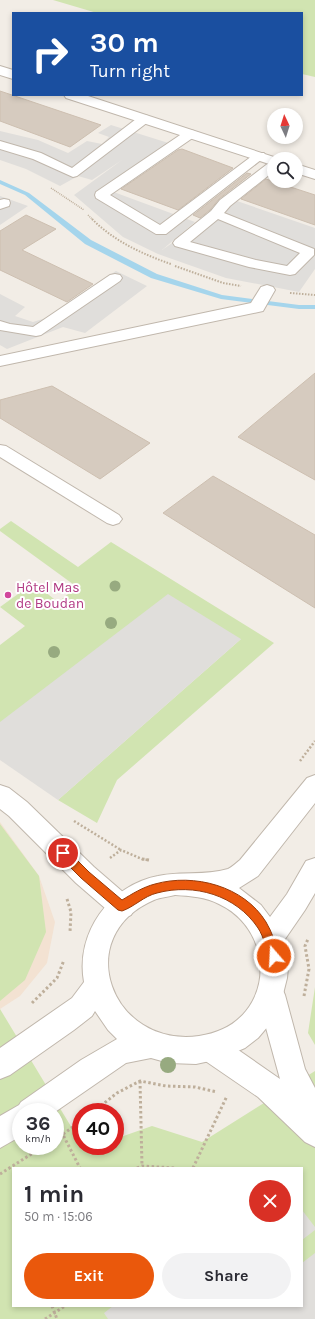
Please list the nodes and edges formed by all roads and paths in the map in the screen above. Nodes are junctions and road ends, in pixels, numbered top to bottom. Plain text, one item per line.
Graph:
1 (0, 70) edge
2 (12, 75) edge
3 (73, 96) edge
4 (144, 119) junction
5 (190, 134) junction
6 (0, 146) edge
7 (260, 156) junction
8 (267, 158) edge
9 (267, 170) edge
10 (303, 170) edge
11 (315, 174) edge
12 (216, 214) junction
13 (115, 278) dead end
14 (267, 290) dead end
15 (0, 325) edge
16 (0, 362) edge
17 (0, 450) edge
18 (113, 519) dead end
19 (315, 785) edge
20 (0, 795) edge
21 (315, 869) edge
22 (196, 885) junction
23 (122, 907) junction
24 (270, 940) junction
25 (97, 985) junction
26 (270, 995) junction
27 (150, 1045) junction
28 (211, 1048) junction
29 (0, 1065) edge
30 (140, 1081) dead end
31 (228, 1094) dead end
32 (44, 1103) edge
33 (315, 1117) edge
34 (12, 1125) edge
35 (72, 1128) edge
36 (315, 1132) edge
37 (0, 1133) edge
38 (64, 1135) joint
39 (30, 1155) edge
40 (142, 1166) joint
41 (80, 1167) edge
42 (158, 1167) edge
43 (193, 1167) edge
44 (0, 1174) edge
45 (52, 1307) edge
46 (63, 1307) edge
47 (54, 1313) junction
48 (45, 1319) edge
49 (57, 1319) edge

1 - 2 street
3 - 4 street
4 - 5 street
4 - 6 lane
5 - 7 street
5 - 7 lane
7 - 8 street
9 - 12 lane
10 - 11 street
12 - 12 lane
13 - 15 lane
14 - 16 street
17 - 18 lane
19 - 22 street
20 - 23 street
21 - 24 street
22 - 23 street
22 - 24 street
23 - 25 street
24 - 26 street
25 - 27 street
25 - 29 street
26 - 28 street
26 - 33 street
27 - 28 street
27 - 32 street
28 - 36 street
30 - 40 path
31 - 43 path
34 - 37 street
35 - 38 path
38 - 41 path
39 - 44 path
40 - 42 path
45 - 47 path
46 - 47 path
47 - 48 path
47 - 49 path

